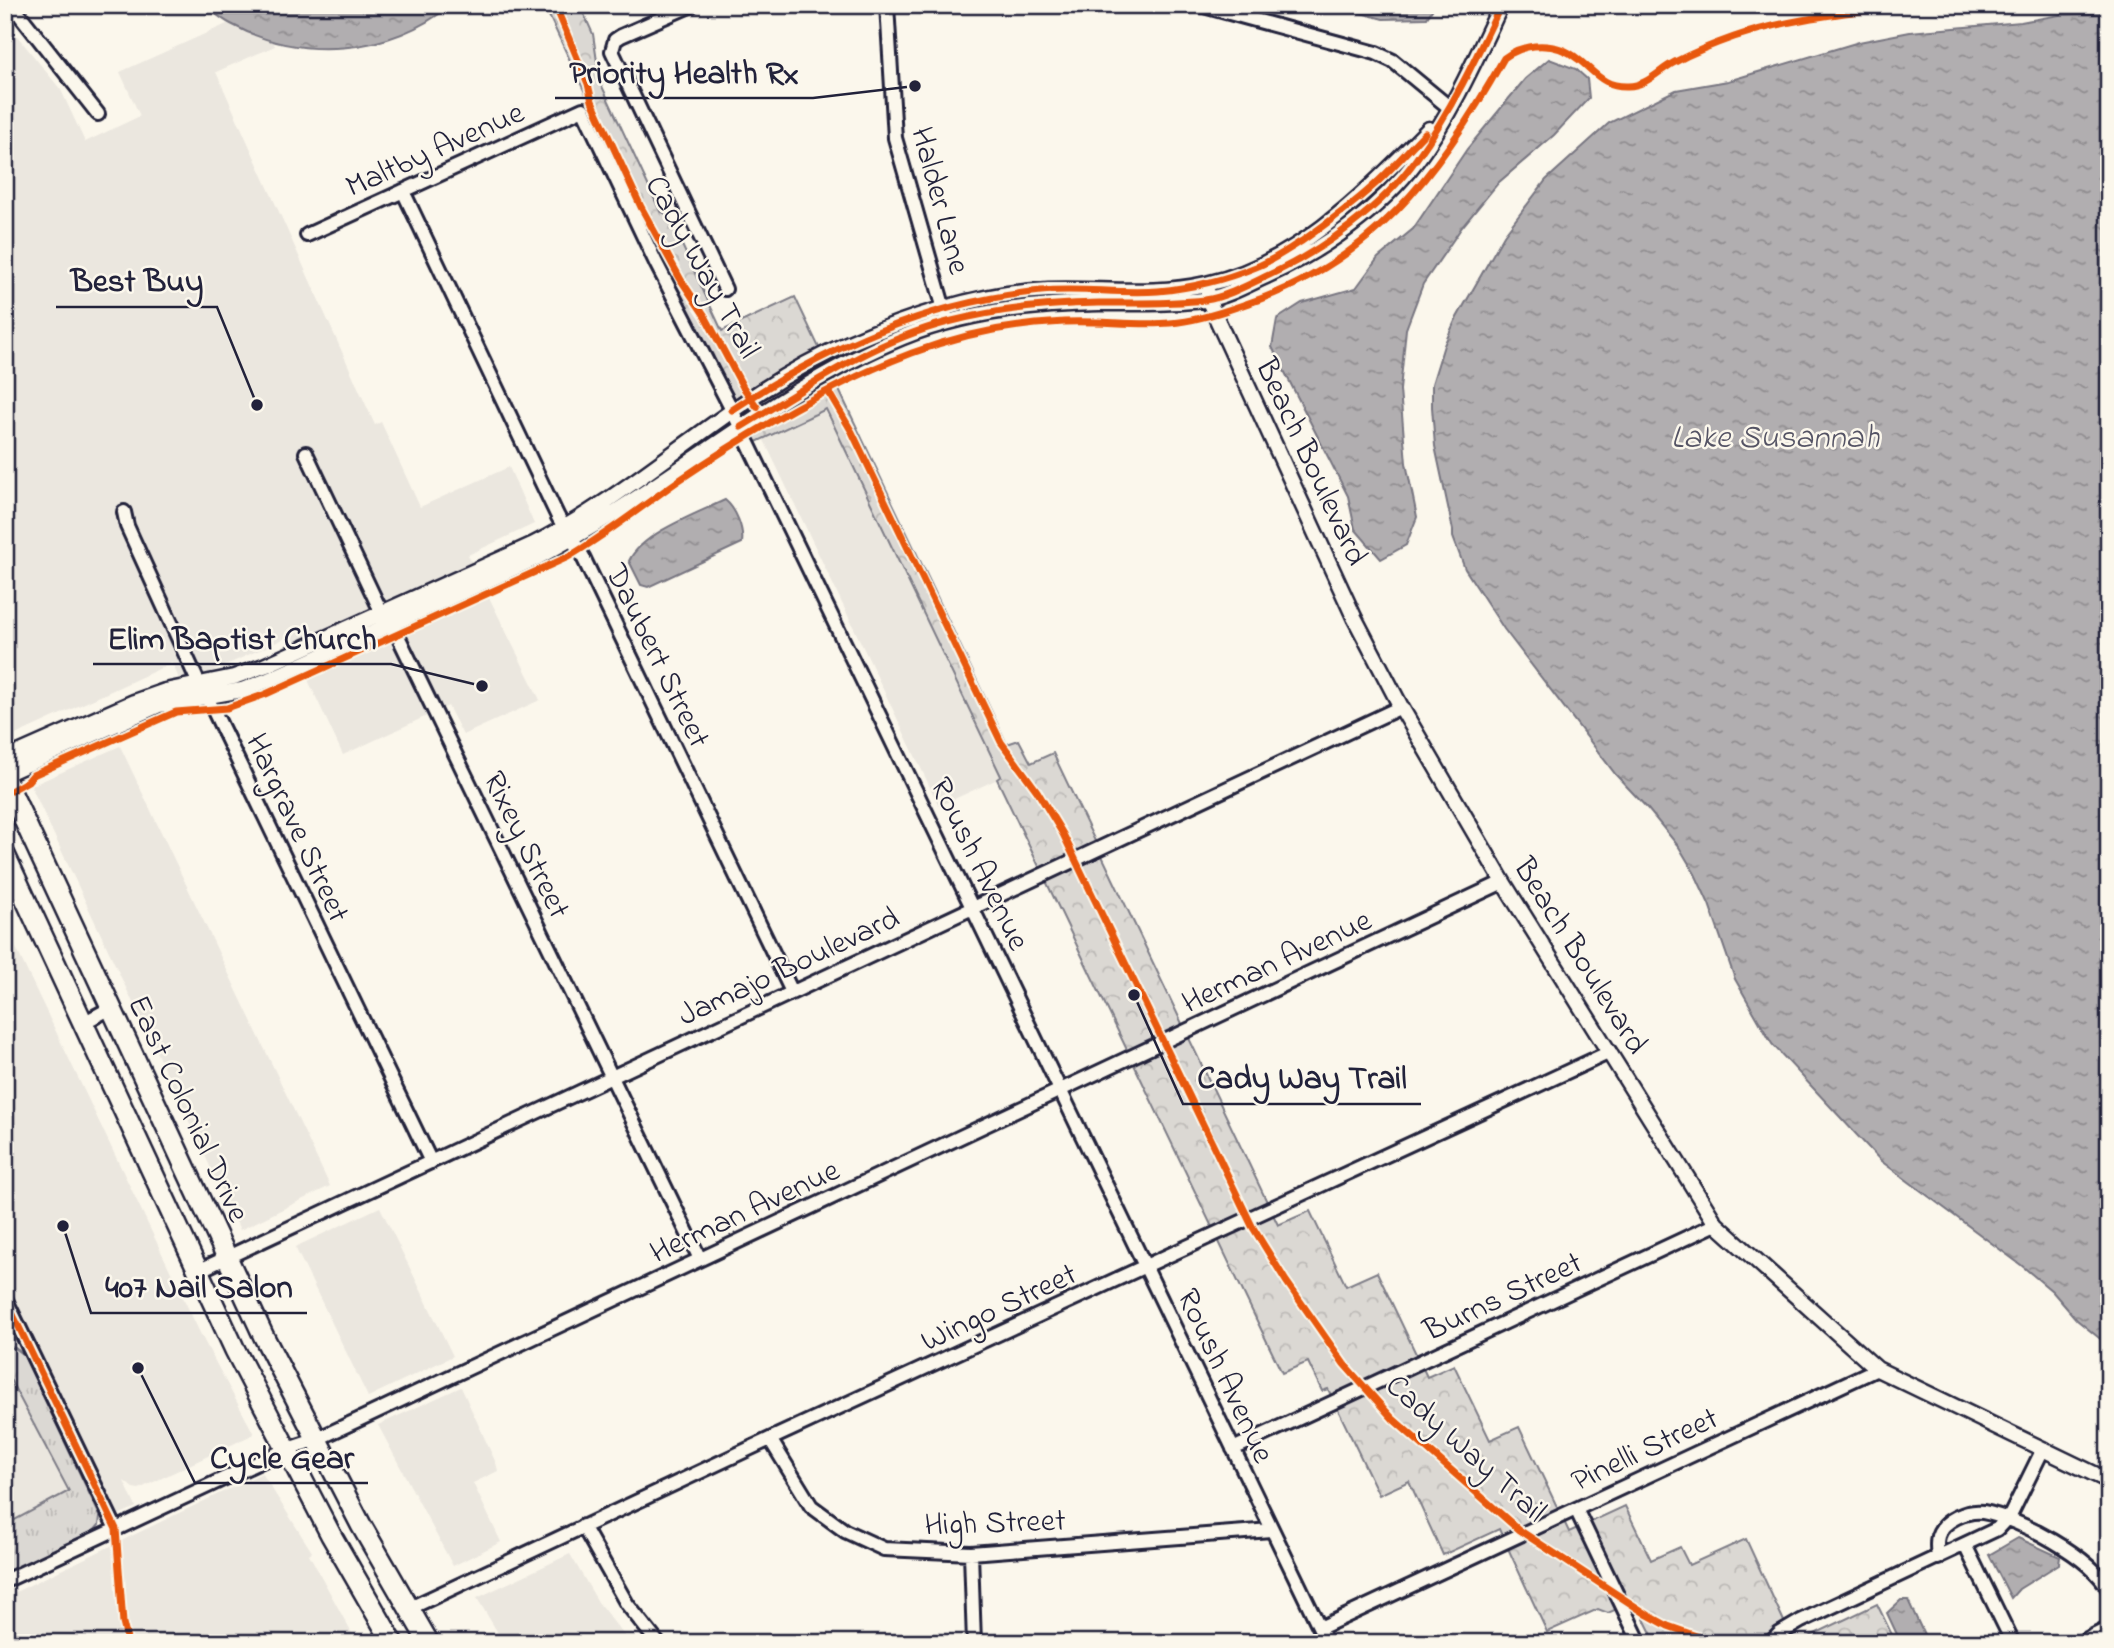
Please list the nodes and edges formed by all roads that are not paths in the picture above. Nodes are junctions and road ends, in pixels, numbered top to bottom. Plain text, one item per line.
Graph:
1 (12, 5) edge
2 (692, 5) edge
3 (887, 5) edge
4 (1200, 5) edge
5 (1501, 5) edge
6 (1450, 108) junction
7 (583, 109) joint
8 (98, 114) dead end
9 (403, 191) junction
10 (307, 235) dead end
11 (725, 289) dead end
12 (1208, 292) junction
13 (946, 315) junction
14 (732, 410) junction
15 (741, 428) junction
16 (306, 453) dead end
17 (124, 512) dead end
18 (568, 534) junction
19 (387, 619) junction
20 (203, 690) junction
21 (1401, 707) junction
22 (5, 759) edge
23 (5, 777) edge
24 (5, 856) edge
25 (1503, 882) junction
26 (973, 907) junction
27 (792, 992) junction
28 (111, 1008) junction
29 (83, 1023) junction
30 (1610, 1052) junction
31 (611, 1077) junction
32 (1060, 1090) junction
33 (431, 1162) junction
34 (1716, 1224) junction
35 (226, 1257) junction
36 (700, 1259) junction
37 (1147, 1266) junction
38 (198, 1271) junction
39 (5, 1298) edge
40 (1877, 1369) junction
41 (770, 1439) junction
42 (315, 1440) junction
43 (1233, 1449) junction
44 (2043, 1449) junction
45 (285, 1450) junction
46 (2109, 1481) edge
47 (1576, 1509) junction
48 (2006, 1521) junction
49 (583, 1527) junction
50 (116, 1530) junction
51 (1271, 1530) junction
52 (1965, 1545) junction
53 (971, 1553) junction
54 (1938, 1558) junction
55 (5, 1581) edge
56 (2109, 1590) edge
57 (408, 1609) junction
58 (1320, 1628) junction
59 (2109, 1628) edge
60 (393, 1643) edge
61 (429, 1643) edge
62 (658, 1643) edge
63 (974, 1643) edge
64 (1327, 1643) edge
65 (1640, 1643) edge
66 (1770, 1643) edge
67 (2012, 1643) edge
68 (2078, 1643) edge

1 - 8 street
2 - 11 street
3 - 13 street, Halder Lane
4 - 6 street
5 - 6 street
6 - 12 street
7 - 9 street, Maltby Avenue
7 - 14 street, Roush Avenue
9 - 10 street, Maltby Avenue
9 - 18 street, Daubert Street
12 - 13 street
12 - 21 street, Beach Boulevard
13 - 14 street
13 - 15 street
14 - 15 street, Roush Avenue
14 - 18 street
15 - 18 street
15 - 26 street, Roush Avenue
16 - 19 street, Rixey Street
17 - 20 street, Hargrave Street
18 - 19 street
18 - 27 street, Daubert Street
19 - 20 street
19 - 31 street, Rixey Street
20 - 22 street
20 - 23 street
20 - 33 street, Hargrave Street
21 - 25 street, Beach Boulevard
21 - 26 street, Jamajo Boulevard
23 - 28 highway, East Colonial Drive
24 - 29 highway, East Colonial Drive
25 - 30 street, Beach Boulevard
25 - 32 street, Herman Avenue
26 - 27 street, Jamajo Boulevard
26 - 32 street, Roush Avenue
27 - 31 street, Jamajo Boulevard
28 - 29 street
28 - 35 highway, East Colonial Drive
29 - 38 highway, East Colonial Drive
30 - 34 street, Beach Boulevard
30 - 37 street, Wingo Street
31 - 33 street, Jamajo Boulevard
31 - 36 street, Rixey Street
32 - 36 street, Herman Avenue
32 - 37 street, Roush Avenue
33 - 35 street, Jamajo Boulevard
34 - 40 street, Beach Boulevard
34 - 43 street, Burns Street
35 - 38 street, Jamajo Boulevard
35 - 42 highway, East Colonial Drive
36 - 42 street, Herman Avenue
37 - 41 street, Wingo Street
37 - 43 street, Roush Avenue
38 - 45 highway, East Colonial Drive
39 - 50 street
40 - 44 street, Beach Boulevard
40 - 47 street, Pinelli Street
41 - 49 street, Wingo Street
41 - 53 street, High Street
42 - 45 street, Herman Avenue
42 - 57 highway, East Colonial Drive
43 - 51 street, Roush Avenue
44 - 46 street, Beach Boulevard
44 - 48 street
45 - 50 street, Herman Avenue
45 - 60 highway, East Colonial Drive
47 - 58 street, Pinelli Street
47 - 65 street
48 - 52 street
48 - 54 street
48 - 56 street
49 - 57 street, Wingo Street
49 - 62 street
50 - 55 street, Herman Avenue
51 - 53 street, High Street
51 - 58 street, Roush Avenue
52 - 54 street
52 - 67 street
53 - 63 street
54 - 66 street
57 - 61 highway, East Colonial Drive
58 - 64 street, Roush Avenue
59 - 68 street

